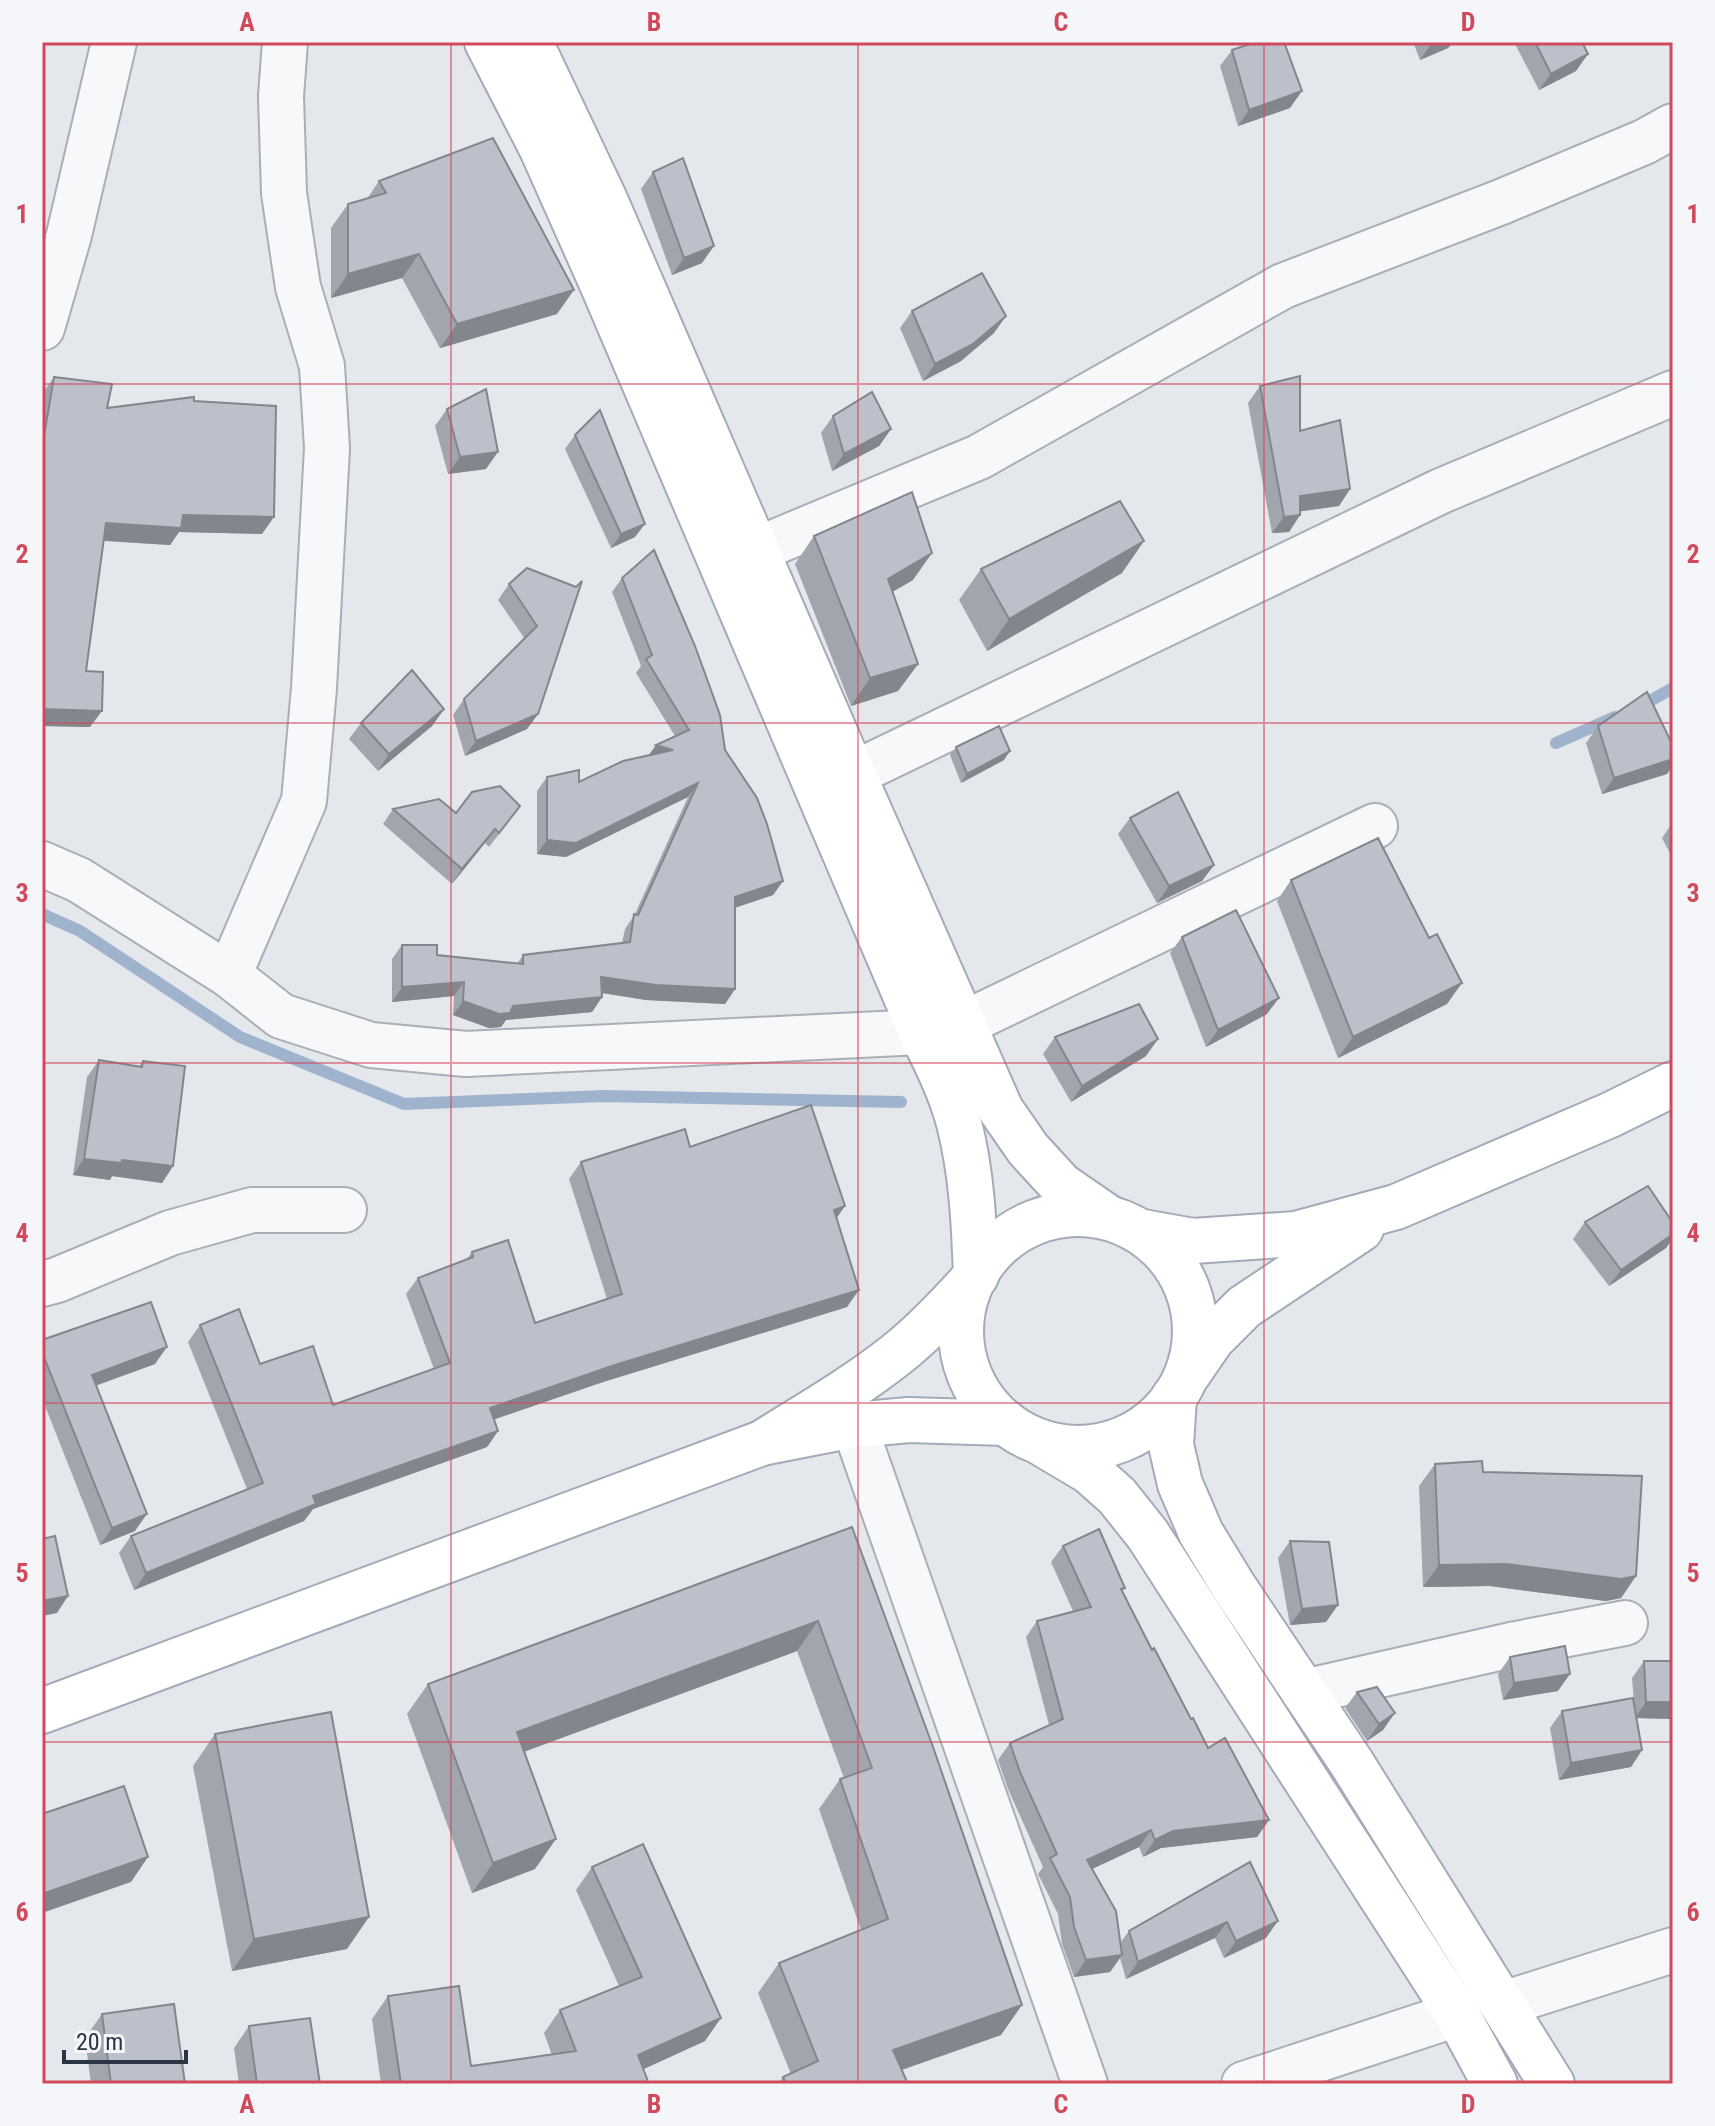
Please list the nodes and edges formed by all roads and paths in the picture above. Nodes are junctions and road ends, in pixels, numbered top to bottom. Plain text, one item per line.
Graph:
1 (114, 42) edge
2 (285, 42) edge
3 (487, 42) edge
4 (530, 42) edge
5 (1673, 126) edge
6 (42, 328) edge
7 (1673, 393) edge
8 (756, 550) junction
9 (853, 774) junction
10 (1375, 826) dead end
11 (42, 864) edge
12 (229, 975) junction
13 (942, 1028) junction
14 (1673, 1084) edge
15 (1396, 1207) junction
16 (344, 1210) dead end
17 (1124, 1224) junction
18 (976, 1276) junction
19 (42, 1284) edge
20 (1180, 1387) junction
21 (854, 1425) junction
22 (1022, 1432) junction
23 (762, 1443) junction
24 (1625, 1623) dead end
25 (1304, 1692) junction
26 (42, 1711) edge
27 (1673, 1950) edge
28 (1503, 2004) junction
29 (1457, 2014) junction
30 (1085, 2084) edge
31 (1244, 2084) edge
32 (1495, 2084) edge
33 (1552, 2084) edge

1 - 6 street
2 - 12 street
3 - 13 main road
4 - 8 main road
5 - 8 street
7 - 9 street
8 - 9 main road
9 - 13 main road
10 - 13 street
11 - 12 street
12 - 13 street
13 - 17 main road
13 - 18 main road
14 - 15 main road
15 - 17 main road
15 - 20 main road
16 - 19 street
17 - 18 main road
17 - 20 main road
18 - 22 main road
18 - 23 main road
20 - 22 main road
20 - 25 main road
21 - 22 main road
21 - 23 main road
21 - 30 street
22 - 29 main road
23 - 26 main road
24 - 25 street
25 - 28 main road
27 - 28 street
28 - 33 main road
29 - 31 street
29 - 32 main road

